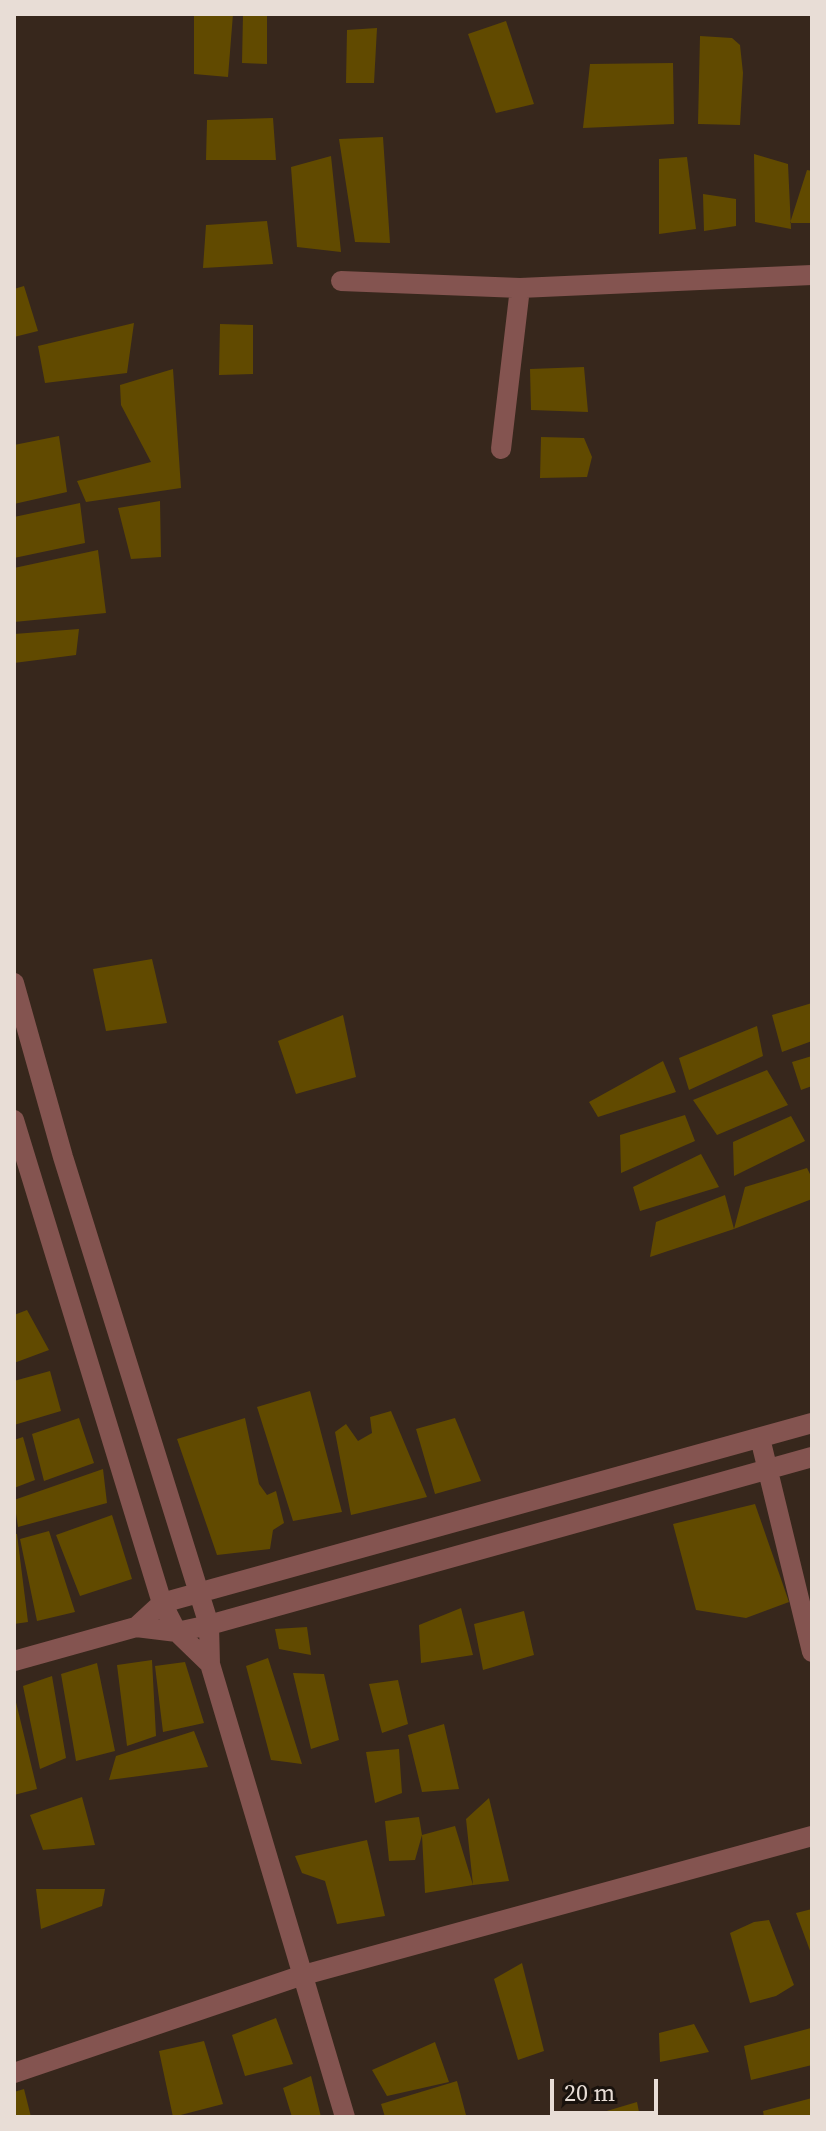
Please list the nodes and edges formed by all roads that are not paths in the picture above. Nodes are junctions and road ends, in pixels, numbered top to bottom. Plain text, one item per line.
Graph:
1 (812, 275) edge
2 (341, 281) dead end
3 (520, 288) junction
4 (501, 449) dead end
5 (14, 983) edge
6 (14, 1120) edge
7 (812, 1423) edge
8 (760, 1438) junction
9 (812, 1457) edge
10 (768, 1470) junction
11 (197, 1594) junction
12 (162, 1603) junction
13 (209, 1625) junction
14 (136, 1627) junction
15 (177, 1632) junction
16 (812, 1652) edge
17 (14, 1661) edge
18 (210, 1664) junction
19 (812, 1836) edge
20 (300, 1976) junction
21 (14, 2073) edge
22 (345, 2117) edge

1 - 3 street
2 - 3 street
3 - 4 street
5 - 11 street
6 - 12 street
7 - 8 street
8 - 10 street
8 - 11 street
9 - 10 street
10 - 13 street
10 - 16 street
11 - 12 street
11 - 13 street
12 - 14 street
12 - 15 street
13 - 15 street
13 - 18 street
14 - 15 street
14 - 17 street
15 - 18 street
18 - 20 street
19 - 20 street
20 - 21 street
20 - 22 street

